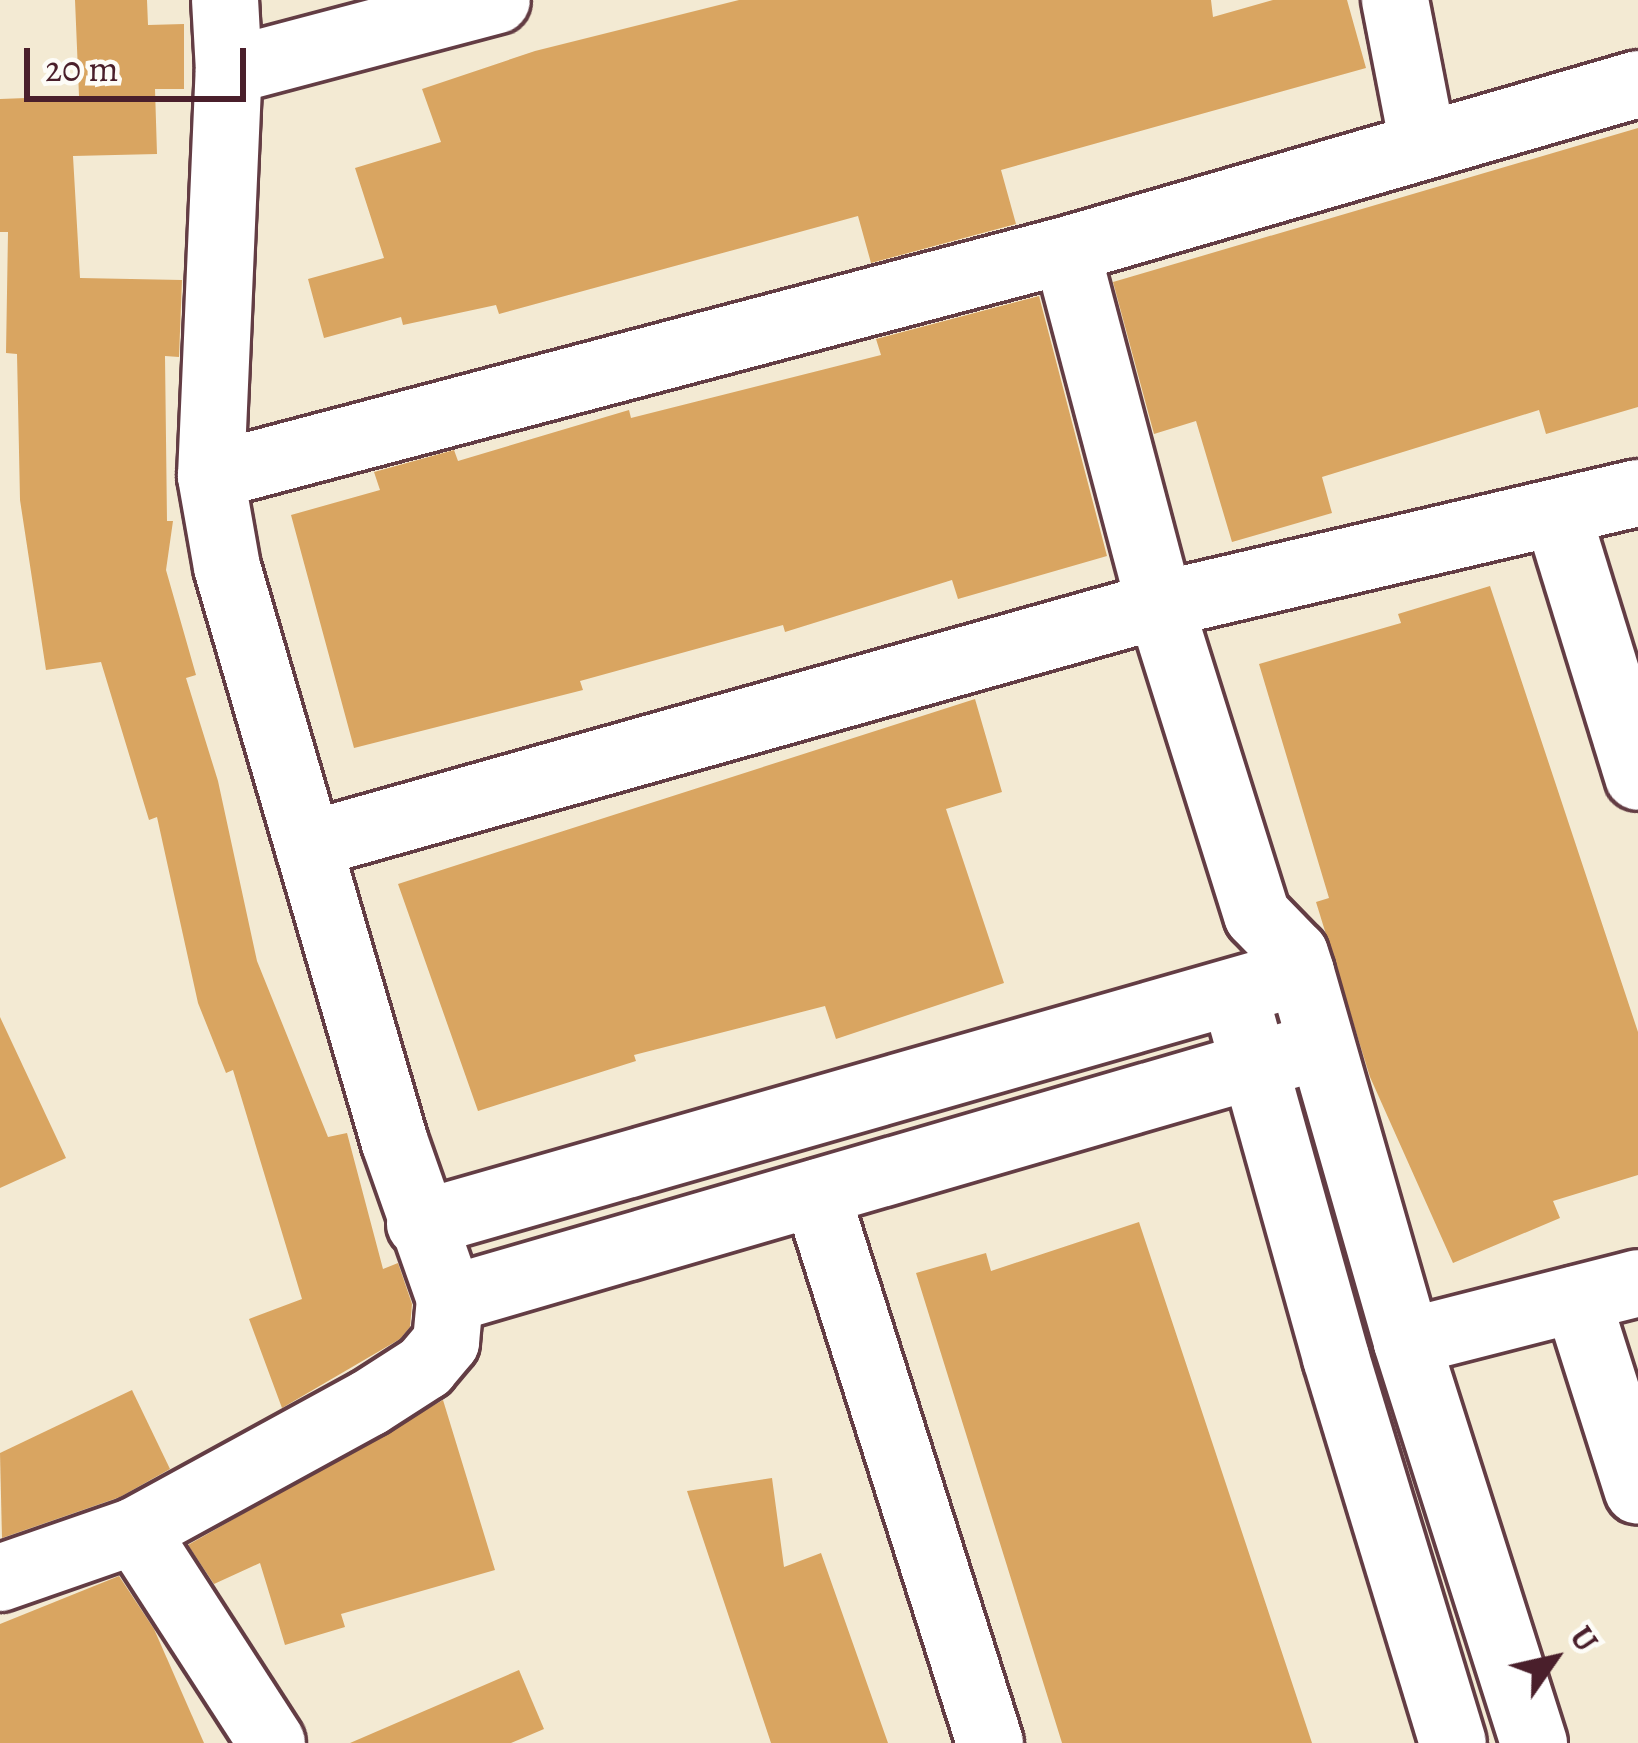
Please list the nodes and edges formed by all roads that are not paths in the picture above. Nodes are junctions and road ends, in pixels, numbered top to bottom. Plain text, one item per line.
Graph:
1 (225, 0) edge
2 (497, 0) edge
3 (1396, 0) edge
4 (229, 71) junction
5 (1638, 85) edge
6 (1424, 144) junction
7 (1066, 250) junction
8 (212, 476) junction
9 (1638, 493) edge
10 (1557, 513) junction
11 (1160, 605) junction
12 (1638, 777) edge
13 (308, 844) junction
14 (1257, 915) junction
15 (1301, 972) junction
16 (1234, 989) junction
17 (1321, 1046) junction
18 (1254, 1064) junction
19 (817, 1193) junction
20 (420, 1224) junction
21 (1607, 1291) edge
22 (450, 1299) junction
23 (1407, 1342) junction
24 (1638, 1491) edge
25 (135, 1531) junction
26 (0, 1578) edge
27 (272, 1743) edge
28 (991, 1743) edge
29 (1453, 1743) edge
30 (1534, 1743) edge

1 - 4 street
2 - 4 street
3 - 6 street
4 - 8 street
5 - 6 street
6 - 7 street
7 - 8 street
7 - 11 street
8 - 13 street
9 - 10 street
10 - 11 street
10 - 12 street
11 - 13 street
11 - 14 street
13 - 20 street
14 - 15 street
14 - 16 street
15 - 16 street
15 - 17 street
16 - 18 street
16 - 20 street
17 - 18 street
17 - 23 street
18 - 19 street
18 - 29 street
19 - 22 street
19 - 28 street
20 - 22 street
21 - 23 street
21 - 24 street
22 - 25 street
23 - 30 street
25 - 26 street
25 - 27 street

